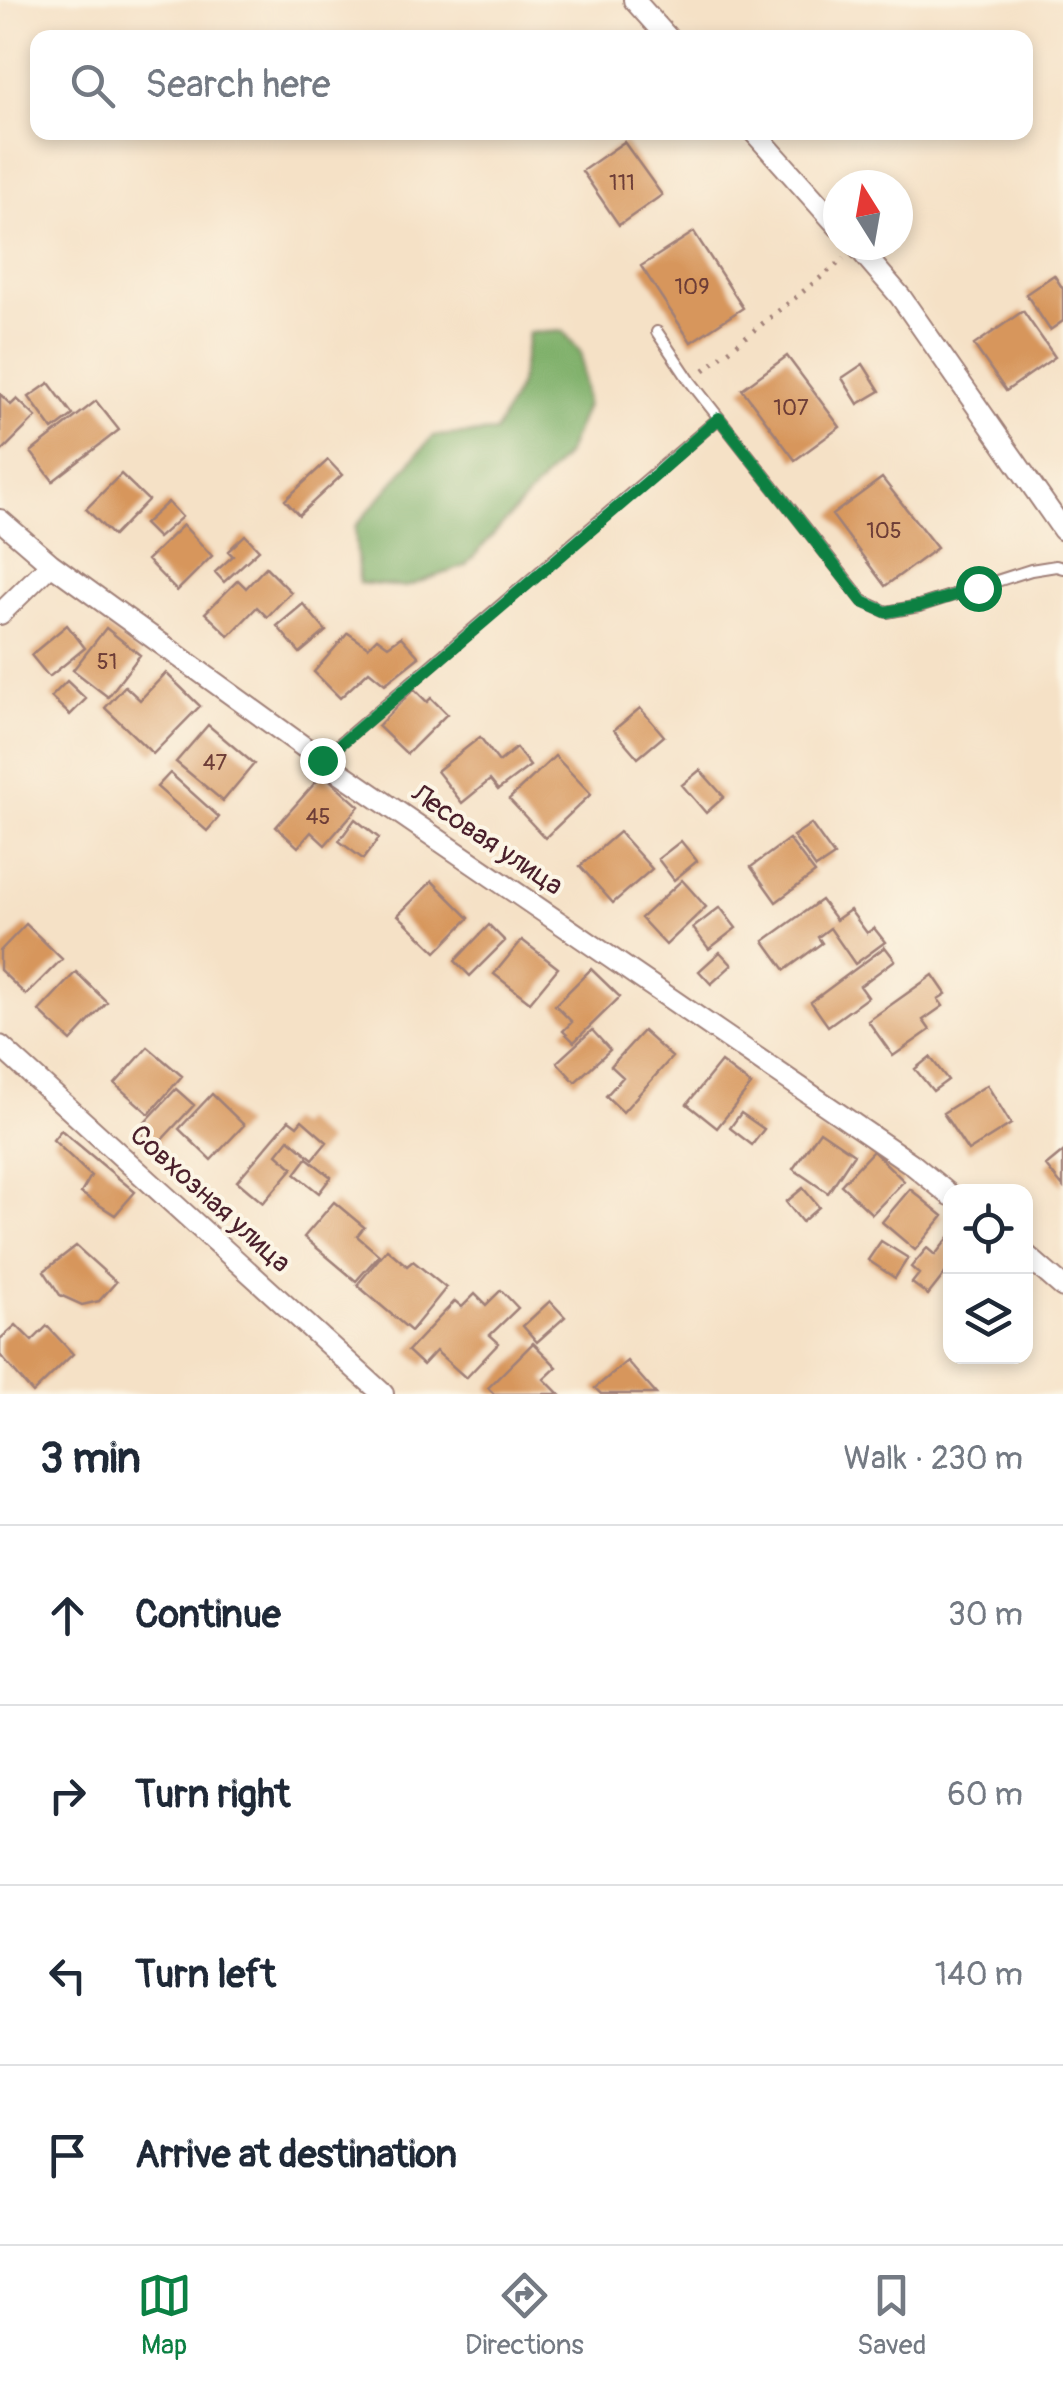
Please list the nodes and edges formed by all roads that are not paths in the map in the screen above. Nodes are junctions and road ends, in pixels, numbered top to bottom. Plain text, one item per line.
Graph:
1 (634, 0) edge
2 (661, 30) edge
3 (761, 140) edge
4 (823, 209) edge
5 (869, 260) edge
6 (656, 332) dead end
7 (719, 418) junction
8 (0, 520) edge
9 (1063, 530) edge
10 (51, 564) junction
11 (1063, 568) edge
12 (0, 614) edge
13 (322, 760) junction
14 (0, 1046) edge
15 (943, 1190) edge
16 (1033, 1261) edge
17 (1063, 1287) edge
18 (383, 1394) edge

1 - 2 street
3 - 4 street
5 - 9 street
6 - 7 lane
7 - 11 lane
7 - 13 lane
8 - 10 street, Лесовая улица
10 - 12 street
10 - 13 street, Лесовая улица
13 - 15 street, Лесовая улица
14 - 18 street, Совхозная улица
16 - 17 street

